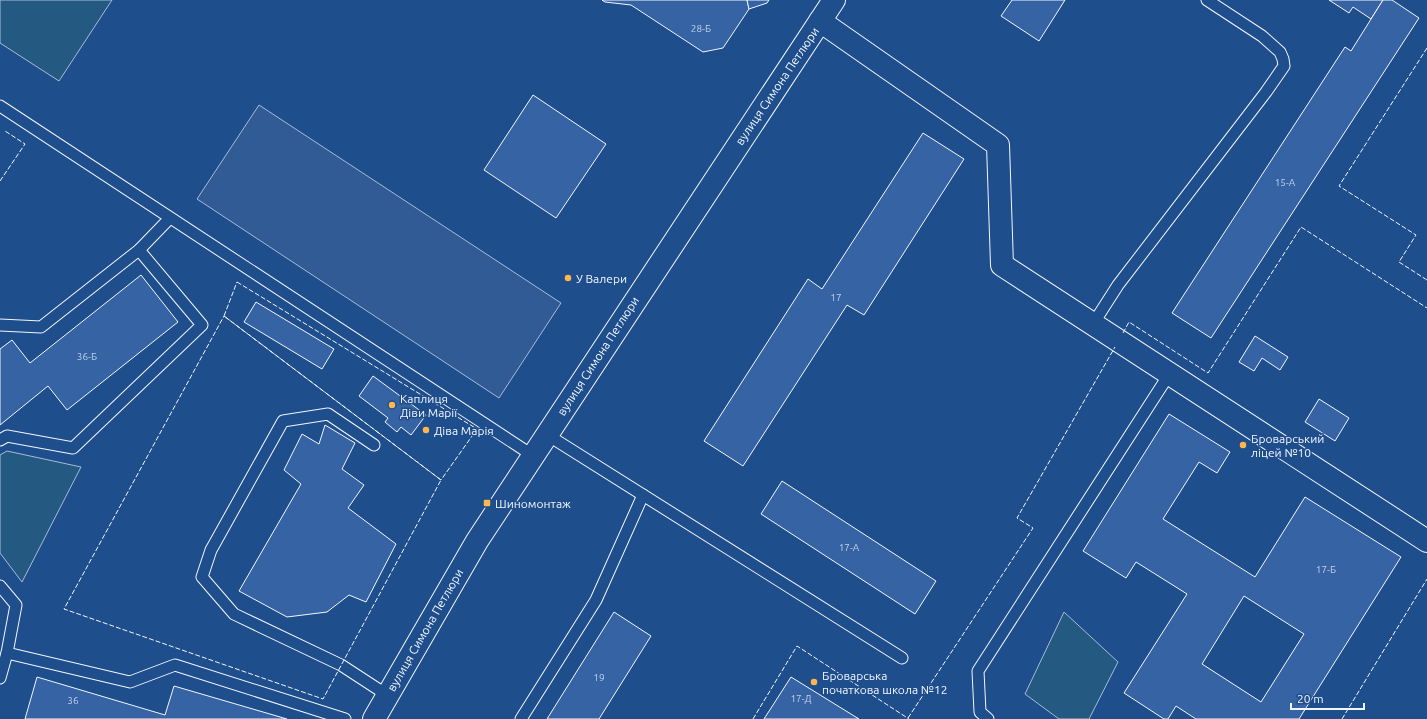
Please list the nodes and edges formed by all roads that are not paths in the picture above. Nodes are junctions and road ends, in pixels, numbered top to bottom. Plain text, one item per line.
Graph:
1 (834, 0) edge
2 (1207, 0) edge
3 (820, 21) junction
4 (0, 106) edge
5 (170, 218) junction
6 (139, 250) junction
7 (1093, 324) junction
8 (0, 325) edge
9 (1170, 373) junction
10 (546, 434) junction
11 (0, 440) edge
12 (374, 444) dead end
13 (532, 455) junction
14 (643, 495) junction
15 (1427, 541) edge
16 (0, 586) edge
17 (7, 653) junction
18 (902, 658) dead end
19 (0, 678) edge
20 (387, 694) junction
21 (345, 719) edge
22 (374, 719) edge
23 (521, 719) edge
24 (988, 719) edge

1 - 3 main road, вулиця Симона Петлюри
2 - 7 lane
3 - 7 main road
3 - 10 main road, вулиця Симона Петлюри
4 - 5 lane
5 - 6 lane
5 - 13 lane
6 - 8 lane
6 - 11 lane
7 - 9 main road
9 - 15 main road
9 - 24 lane
10 - 13 main road, вулиця Симона Петлюри
10 - 14 lane
12 - 20 lane
13 - 20 main road, вулиця Симона Петлюри
14 - 18 lane
14 - 23 lane
16 - 17 lane
17 - 19 lane
17 - 21 lane
20 - 22 main road, вулиця Симона Петлюри

